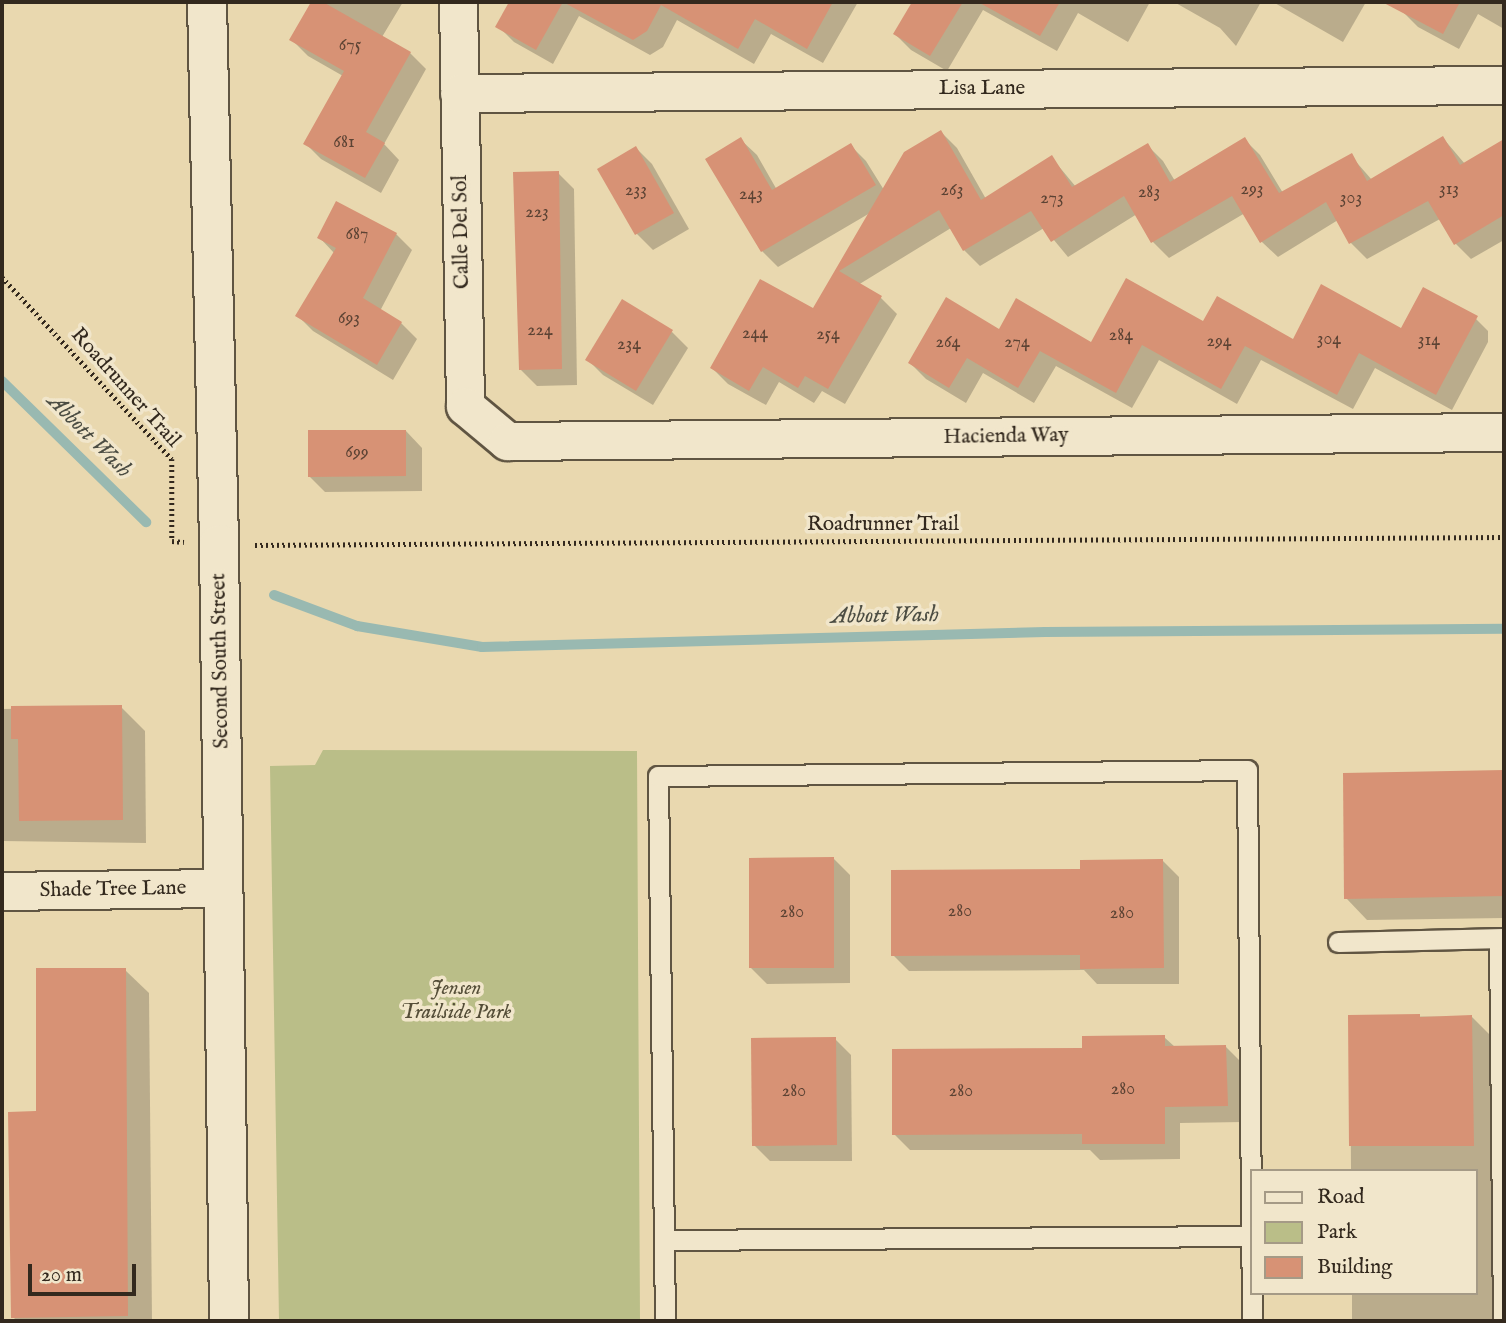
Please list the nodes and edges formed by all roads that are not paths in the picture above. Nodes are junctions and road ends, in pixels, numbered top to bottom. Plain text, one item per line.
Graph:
1 (207, 2) edge
2 (458, 2) edge
3 (1504, 85) edge
4 (459, 93) junction
5 (1504, 432) edge
6 (507, 441) joint
7 (223, 888) junction
8 (2, 891) edge
9 (1502, 939) edge
10 (1338, 942) dead end
11 (1250, 1169) edge
12 (1250, 1236) edge
13 (664, 1240) junction
14 (1252, 1295) edge
15 (229, 1321) edge
16 (665, 1321) edge
17 (1252, 1321) edge
18 (1503, 1321) edge

1 - 7 street, Second South Street
2 - 4 street, Calle Del Sol
3 - 4 street, Lisa Lane
4 - 6 street, Calle Del Sol
5 - 6 street, Hacienda Way
7 - 8 street, Shade Tree Lane
7 - 15 street, Second South Street
9 - 10 lane
9 - 18 lane
11 - 13 lane
12 - 13 lane
13 - 16 lane
14 - 17 lane

